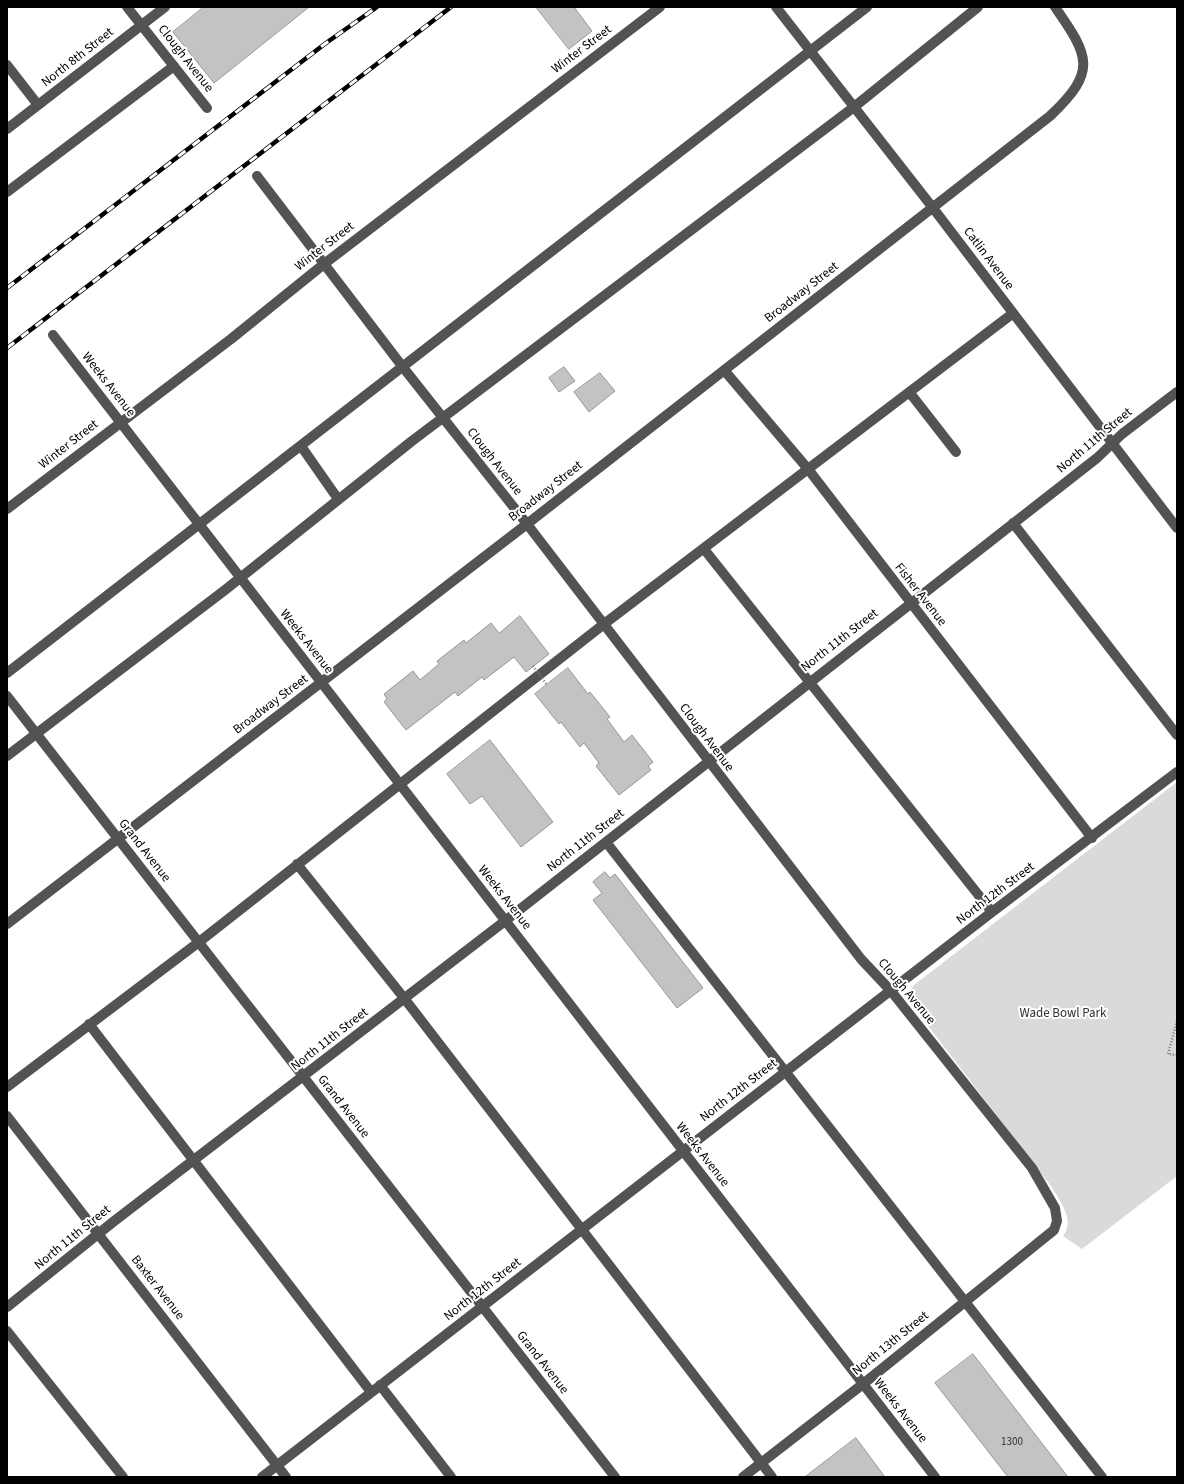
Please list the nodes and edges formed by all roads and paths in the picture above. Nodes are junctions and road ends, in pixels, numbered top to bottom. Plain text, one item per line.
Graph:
1 (128, 7) edge
2 (165, 7) edge
3 (660, 7) edge
4 (776, 7) edge
5 (867, 7) edge
6 (978, 7) edge
7 (1056, 7) edge
8 (142, 25) junction
9 (811, 52) junction
10 (7, 64) edge
11 (174, 66) junction
12 (38, 105) junction
13 (854, 107) junction
14 (207, 108) dead end
15 (7, 130) edge
16 (257, 176) dead end
17 (7, 192) edge
18 (933, 208) junction
19 (324, 264) junction
20 (1012, 314) junction
21 (53, 335) dead end
22 (402, 366) junction
23 (724, 370) junction
24 (1177, 392) edge
25 (910, 393) junction
26 (443, 418) junction
27 (120, 422) junction
28 (1112, 444) junction
29 (301, 446) junction
30 (956, 452) dead end
31 (808, 469) junction
32 (338, 499) junction
33 (7, 509) edge
34 (1013, 523) junction
35 (199, 524) junction
36 (526, 524) junction
37 (1177, 528) edge
38 (704, 549) junction
39 (240, 578) junction
40 (910, 603) junction
41 (604, 624) junction
42 (533, 666) dead end
43 (7, 673) edge
44 (321, 683) junction
45 (808, 683) junction
46 (547, 685) dead end
47 (7, 696) edge
48 (36, 734) junction
49 (1177, 735) edge
50 (7, 756) edge
51 (708, 762) junction
52 (1177, 772) edge
53 (400, 785) junction
54 (117, 838) junction
55 (1092, 838) junction
56 (606, 842) junction
57 (297, 864) junction
58 (992, 912) junction
59 (505, 921) junction
60 (7, 924) edge
61 (199, 942) junction
62 (891, 991) junction
63 (404, 998) junction
64 (1177, 1021) edge
65 (89, 1024) junction
66 (1177, 1055) edge
67 (785, 1073) junction
68 (303, 1077) junction
69 (7, 1087) edge
70 (7, 1116) edge
71 (683, 1151) junction
72 (193, 1160) junction
73 (581, 1229) junction
74 (1054, 1230) joint
75 (98, 1234) junction
76 (964, 1301) junction
77 (7, 1307) edge
78 (481, 1307) junction
79 (7, 1331) edge
80 (863, 1384) junction
81 (380, 1385) junction
82 (371, 1392) junction
83 (762, 1463) junction
84 (276, 1465) junction
85 (123, 1477) edge
86 (262, 1477) edge
87 (286, 1477) edge
88 (451, 1477) edge
89 (615, 1477) edge
90 (743, 1477) edge
91 (772, 1477) edge
92 (935, 1477) edge
93 (1102, 1477) edge

1 - 8 street, Clough Avenue
2 - 8 street, North 8th Street
3 - 19 street, Winter Street
4 - 9 street, Catlin Avenue
5 - 9 street
6 - 13 street
7 - 18 street, Broadway Street
8 - 11 street, Clough Avenue
8 - 12 street, North 8th Street
9 - 13 street, Catlin Avenue
9 - 22 street
10 - 12 street
11 - 14 street, Clough Avenue
11 - 17 street
12 - 15 street, North 8th Street
13 - 18 street, Catlin Avenue
13 - 26 street
16 - 19 street, Clough Avenue
18 - 20 street, Catlin Avenue
18 - 23 street, Broadway Street
19 - 22 street, Clough Avenue
19 - 27 street, Winter Street
20 - 25 street
20 - 28 street, Catlin Avenue
21 - 27 street, Weeks Avenue
22 - 26 street, Clough Avenue
22 - 29 street
23 - 31 street, Fisher Avenue
23 - 36 street, Broadway Street
24 - 28 street, North 11th Street
25 - 30 street
25 - 31 street
26 - 32 street
26 - 36 street, Clough Avenue
27 - 33 street, Winter Street
27 - 35 street, Weeks Avenue
28 - 34 street, North 11th Street
28 - 37 street, Catlin Avenue
29 - 32 street
29 - 35 street
31 - 38 street
31 - 40 street, Fisher Avenue
32 - 39 street
34 - 40 street, North 11th Street
34 - 49 street
35 - 39 street, Weeks Avenue
35 - 43 street
36 - 41 street, Clough Avenue
36 - 44 street, Broadway Street
38 - 41 street
38 - 45 street
39 - 44 street, Weeks Avenue
39 - 48 street
40 - 45 street, North 11th Street
40 - 55 street, Fisher Avenue
41 - 51 street, Clough Avenue
41 - 53 street
42 - 46 path, bridge
44 - 53 street, Weeks Avenue
44 - 54 street, Broadway Street
45 - 51 street, North 11th Street
45 - 58 street
47 - 48 street, Grand Avenue
48 - 50 street
48 - 54 street, Grand Avenue
51 - 56 street, North 11th Street
51 - 62 street, Clough Avenue
52 - 55 street, North 12th Street
53 - 57 street
53 - 59 street, Weeks Avenue
54 - 60 street, Broadway Street
54 - 61 street, Grand Avenue
55 - 58 street, North 12th Street
56 - 59 street, North 11th Street
56 - 67 street
57 - 61 street
57 - 63 street
58 - 62 street, North 12th Street
59 - 63 street, North 11th Street
59 - 71 street, Weeks Avenue
61 - 65 street
61 - 68 street, Grand Avenue
62 - 67 street, North 12th Street
62 - 74 street, Clough Avenue
63 - 68 street, North 11th Street
63 - 73 street
64 - 66 path
65 - 69 street
65 - 72 street
67 - 71 street, North 12th Street
67 - 76 street
68 - 72 street, North 11th Street
68 - 78 street, Grand Avenue
70 - 75 street, Baxter Avenue
71 - 73 street, North 12th Street
71 - 80 street, Weeks Avenue
72 - 75 street, North 11th Street
72 - 82 street
73 - 78 street, North 12th Street
73 - 83 street
74 - 76 street, North 13th Street
75 - 77 street, North 11th Street
75 - 84 street, Baxter Avenue
76 - 80 street, North 13th Street
76 - 93 street
78 - 81 street, North 12th Street
78 - 89 street, Grand Avenue
79 - 85 street
80 - 83 street, North 13th Street
80 - 92 street, Weeks Avenue
81 - 82 street, North 12th Street
81 - 88 street
82 - 84 street, North 12th Street
83 - 90 street, North 13th Street
83 - 91 street
84 - 86 street, North 12th Street
84 - 87 street, Baxter Avenue

